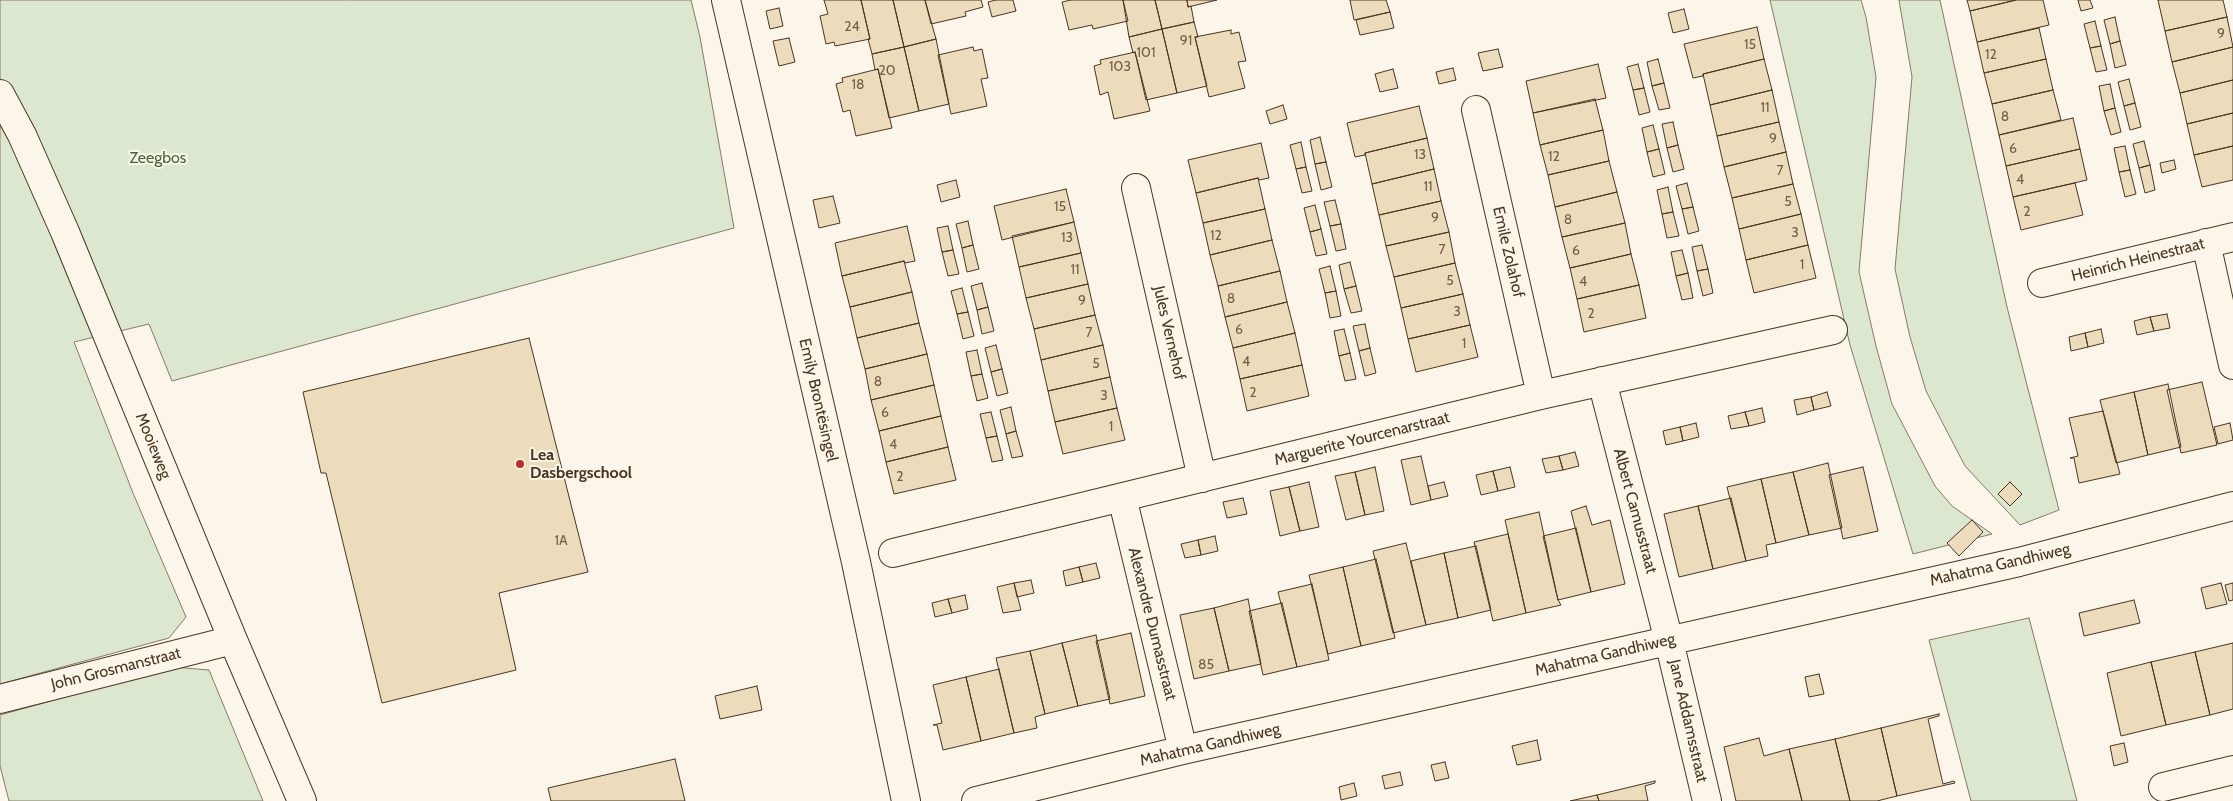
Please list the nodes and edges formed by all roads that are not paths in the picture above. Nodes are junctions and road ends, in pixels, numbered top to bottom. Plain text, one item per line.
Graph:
1 (726, 0) edge
2 (0, 94) edge
3 (1476, 110) dead end
4 (1136, 188) dead end
5 (2233, 237) edge
6 (2206, 243) junction
7 (2042, 282) dead end
8 (1833, 330) dead end
9 (2233, 365) edge
10 (1602, 381) junction
11 (1541, 395) junction
12 (1202, 478) junction
13 (1122, 498) junction
14 (2233, 506) edge
15 (893, 552) dead end
16 (233, 640) junction
17 (1669, 641) junction
18 (0, 699) edge
19 (1183, 750) junction
20 (2233, 770) edge
21 (2163, 787) dead end
22 (302, 801) edge
23 (906, 801) edge
24 (976, 801) edge
25 (1707, 801) edge

1 - 23 street, Emily Brontësingel
2 - 16 street, Mooieweg
3 - 11 street, Emile Zolahof
4 - 12 street, Jules Vernehof
5 - 6 street, Heinrich Heinestraat
6 - 7 street, Heinrich Heinestraat
6 - 9 street
8 - 10 street, Marguerite Yourcenarstraat
10 - 11 street, Marguerite Yourcenarstraat
10 - 17 street, Albert Camusstraat
11 - 12 street, Marguerite Yourcenarstraat
12 - 13 street, Marguerite Yourcenarstraat
13 - 15 street, Marguerite Yourcenarstraat
13 - 19 street, Alexandre Dumasstraat
14 - 17 street, Mahatma Gandhiweg
16 - 18 street, John Grosmanstraat
16 - 22 street, Mooieweg
17 - 19 street, Mahatma Gandhiweg
17 - 25 street, Jane Addamsstraat
19 - 24 street, Mahatma Gandhiweg
20 - 21 street

